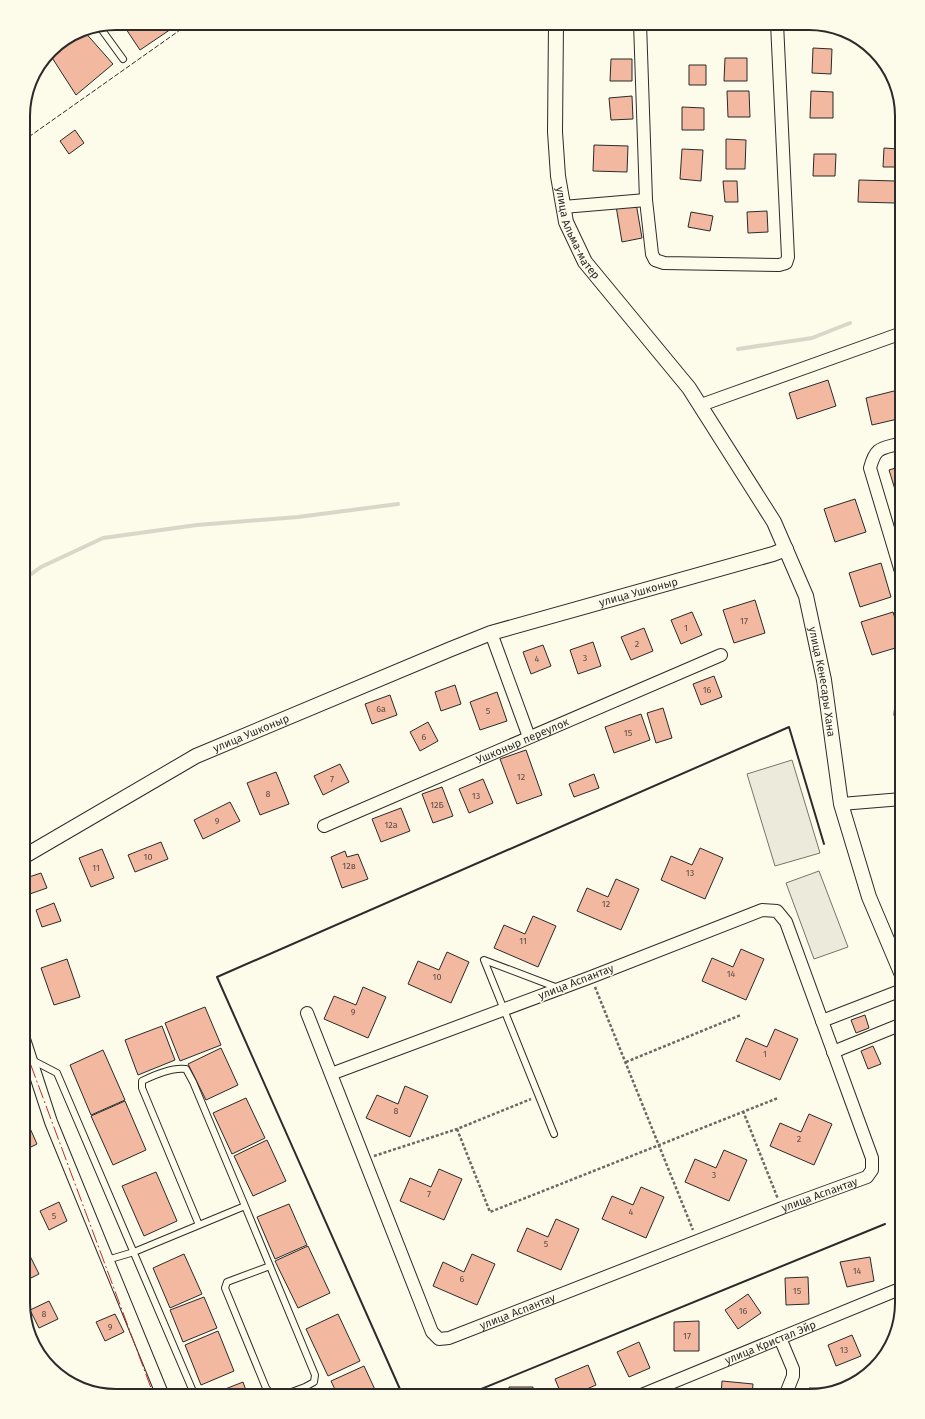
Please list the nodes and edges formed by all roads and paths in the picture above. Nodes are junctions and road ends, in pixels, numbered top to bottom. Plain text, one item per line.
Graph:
1 (556, 30) edge
2 (640, 30) edge
3 (777, 30) edge
4 (103, 31) edge
5 (123, 59) dead end
6 (646, 200) junction
7 (563, 207) junction
8 (895, 335) edge
9 (701, 405) junction
10 (895, 445) edge
11 (895, 535) edge
12 (786, 549) junction
13 (491, 634) junction
14 (721, 655) dead end
15 (529, 737) junction
16 (895, 800) edge
17 (841, 804) junction
18 (324, 826) dead end
19 (30, 853) edge
20 (895, 958) edge
21 (591, 977) junction
22 (559, 989) junction
23 (895, 993) edge
24 (504, 1010) junction
25 (307, 1013) dead end
26 (741, 1015) dead end
27 (822, 1021) junction
28 (895, 1027) edge
29 (833, 1052) junction
30 (30, 1059) joint
31 (626, 1062) junction
32 (331, 1074) junction
33 (538, 1096) junction
34 (778, 1098) dead end
35 (743, 1111) junction
36 (457, 1129) junction
37 (554, 1134) dead end
38 (659, 1144) junction
39 (364, 1159) junction
40 (245, 1206) junction
41 (782, 1208) junction
42 (199, 1225) junction
43 (697, 1241) junction
44 (134, 1252) junction
45 (107, 1260) junction
46 (270, 1266) junction
47 (895, 1291) edge
48 (780, 1338) junction
49 (160, 1389) edge
50 (192, 1389) edge
51 (267, 1389) edge
52 (299, 1389) edge
53 (656, 1389) edge
54 (788, 1389) edge

1 - 7 street, улица Альма-матер
2 - 6 street
3 - 6 street
4 - 5 lane
6 - 7 street
7 - 9 street, улица Альма-матер
8 - 9 street
9 - 12 street, улица Кенесары Хана
10 - 11 street
12 - 13 street, улица Ушконыр
12 - 17 street, улица Кенесары Хана
13 - 15 street
13 - 19 street, улица Ушконыр
14 - 15 street, Ушконыр переулок
15 - 18 street, Ушконыр переулок
16 - 17 street
17 - 20 street, улица Кенесары Хана
21 - 22 street, улица Аспантау
21 - 27 street, улица Аспантау
21 - 31 path
22 - 24 street, улица Аспантау
22 - 24 lane
23 - 27 street
24 - 32 street, улица Аспантау
24 - 33 lane
25 - 32 street, улица Аспантау
26 - 31 path
27 - 29 street, улица Аспантау
28 - 29 street
29 - 41 street, улица Аспантау
30 - 44 lane
30 - 45 street
31 - 38 path
32 - 39 street, улица Аспантау
33 - 36 path
33 - 37 lane
34 - 35 path
35 - 38 path
35 - 41 path
36 - 38 path
36 - 39 path
38 - 43 path
39 - 43 street, улица Аспантау
40 - 42 lane
40 - 42 lane
40 - 46 lane
41 - 43 street, улица Аспантау
42 - 44 lane
44 - 45 lane
44 - 50 lane
45 - 49 street
46 - 51 lane
46 - 52 lane
47 - 48 street, улица Кристал Эйр
48 - 53 street, улица Кристал Эйр
48 - 54 street

